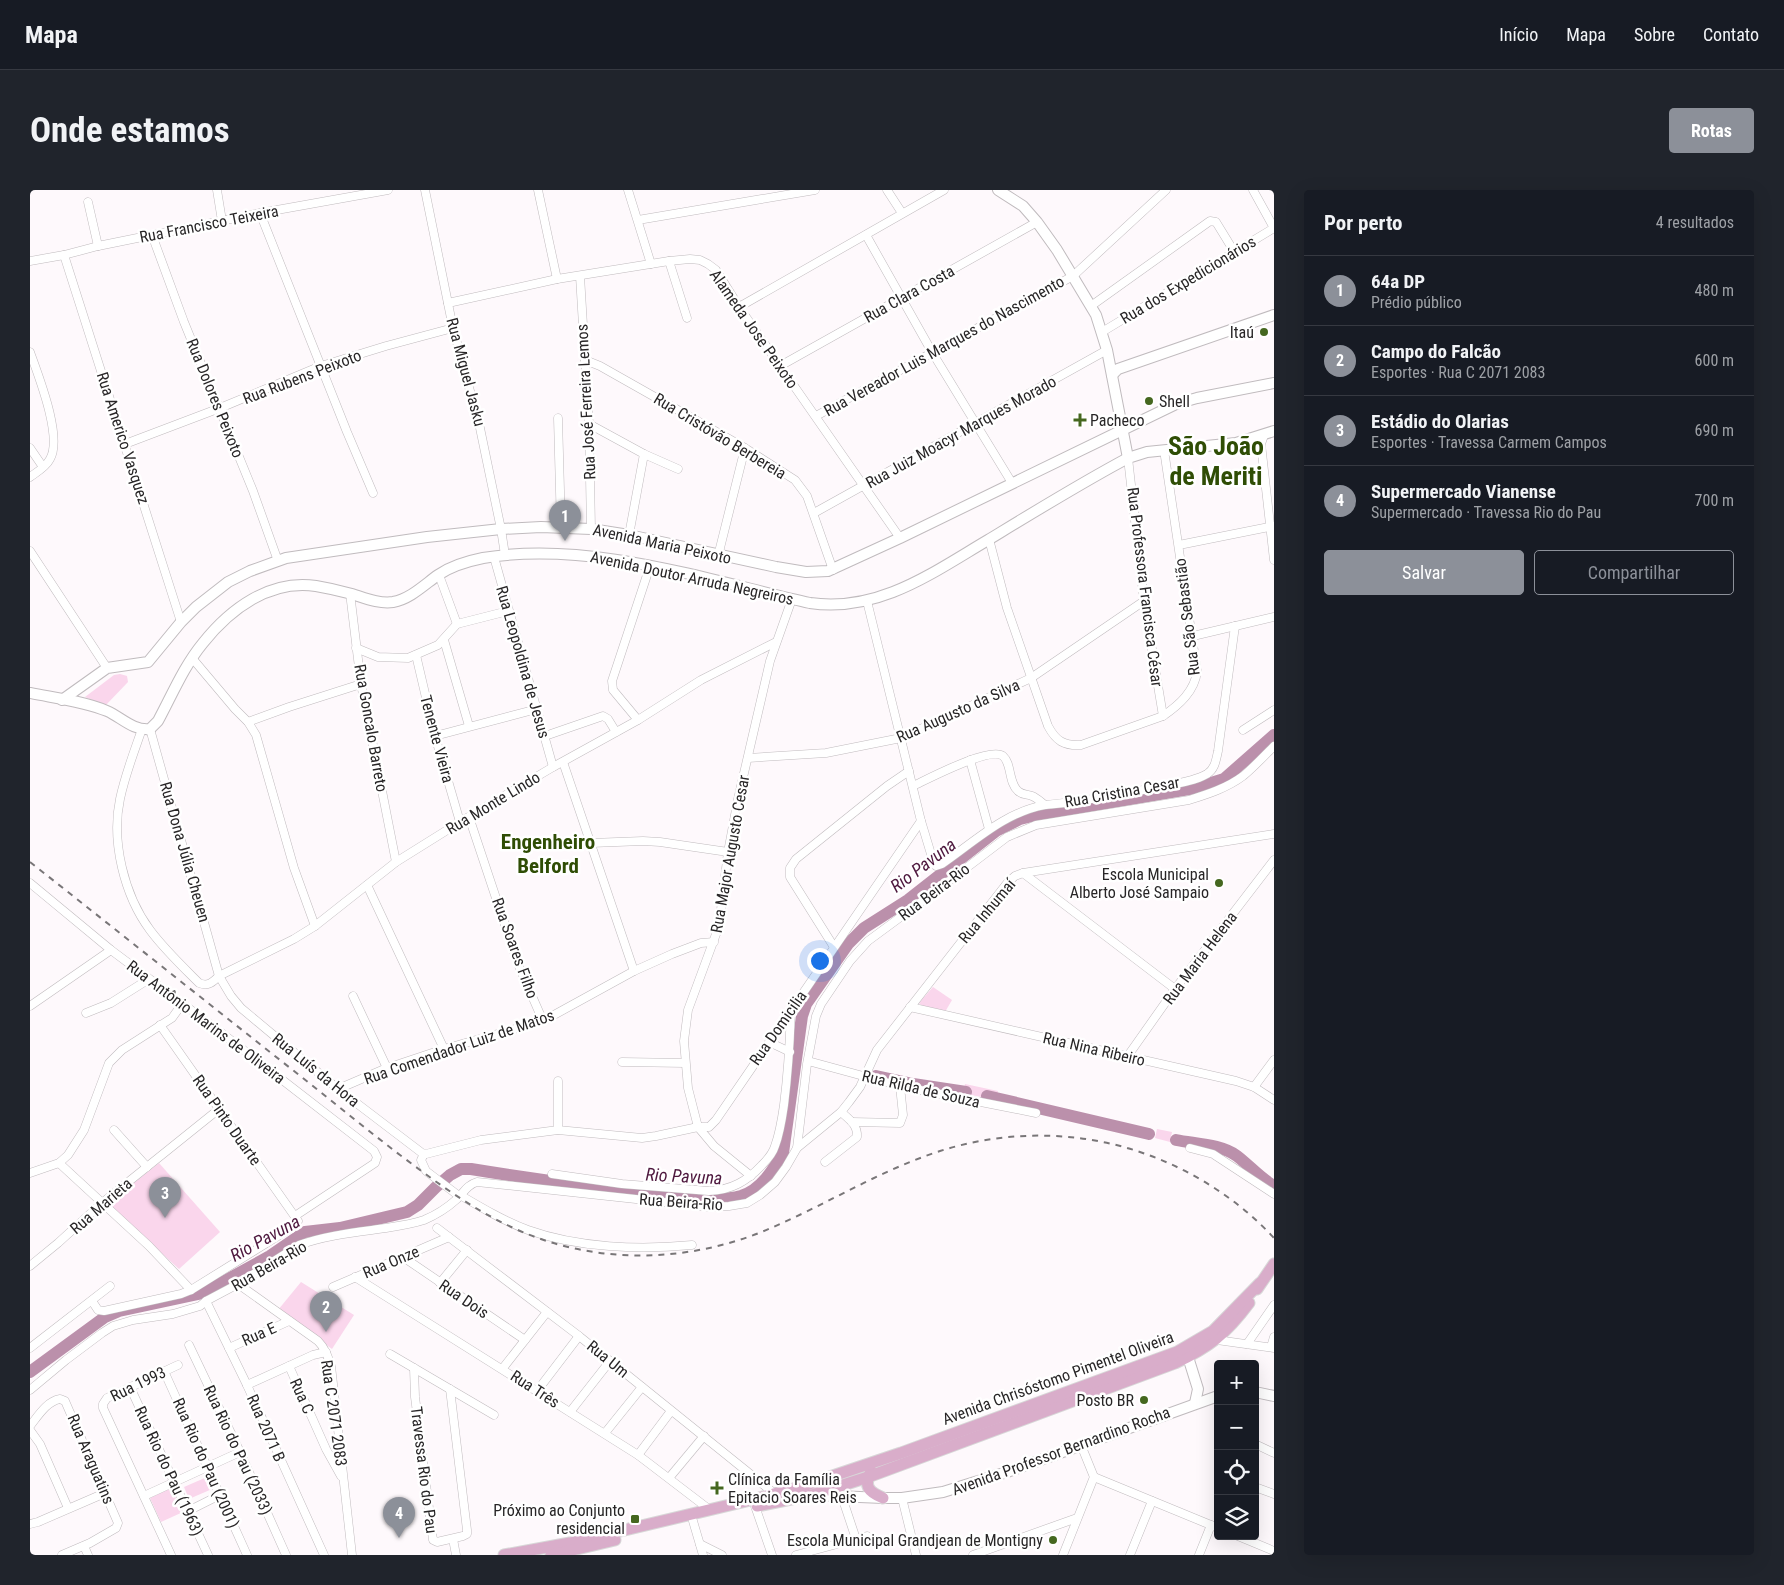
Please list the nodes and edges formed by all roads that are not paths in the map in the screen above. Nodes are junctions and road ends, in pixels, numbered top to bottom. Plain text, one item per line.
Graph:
1 (217, 190) edge
2 (388, 190) edge
3 (425, 190) edge
4 (538, 190) edge
5 (628, 190) edge
6 (815, 190) edge
7 (887, 190) edge
8 (944, 190) edge
9 (998, 190) edge
10 (1166, 190) edge
11 (1253, 190) edge
12 (88, 202) dead end
13 (260, 213) junction
14 (902, 213) junction
15 (638, 220) junction
16 (222, 221) junction
17 (1037, 222) junction
18 (1274, 228) edge
19 (152, 235) junction
20 (866, 235) junction
21 (98, 246) junction
22 (1235, 253) junction
23 (64, 255) junction
24 (30, 261) edge
25 (668, 261) junction
26 (651, 264) junction
27 (580, 276) junction
28 (1073, 276) junction
29 (557, 279) junction
30 (901, 299) junction
31 (448, 303) junction
32 (1090, 306) junction
33 (739, 307) junction
34 (1274, 315) edge
35 (687, 318) dead end
36 (453, 328) junction
37 (1102, 332) junction
38 (1107, 350) junction
39 (30, 352) edge
40 (932, 352) junction
41 (585, 360) junction
42 (321, 366) junction
43 (780, 366) junction
44 (1113, 370) junction
45 (1274, 383) edge
46 (220, 408) junction
47 (816, 416) junction
48 (558, 418) dead end
49 (589, 424) junction
50 (975, 424) junction
51 (1123, 430) junction
52 (1274, 431) edge
53 (1260, 439) junction
54 (125, 444) junction
55 (30, 448) edge
56 (745, 448) junction
57 (1164, 450) junction
58 (644, 454) junction
59 (1128, 458) junction
60 (43, 467) junction
61 (678, 469) dead end
62 (30, 477) edge
63 (1012, 483) junction
64 (864, 486) junction
65 (373, 493) dead end
66 (814, 513) junction
67 (1272, 526) edge
68 (561, 527) junction
69 (502, 528) junction
70 (591, 529) junction
71 (629, 535) junction
72 (900, 538) junction
73 (989, 539) junction
74 (1179, 546) junction
75 (30, 550) edge
76 (499, 556) junction
77 (718, 556) junction
78 (278, 560) junction
79 (1274, 560) edge
80 (650, 566) junction
81 (833, 570) junction
82 (439, 575) junction
83 (350, 593) junction
84 (792, 599) junction
85 (867, 601) junction
86 (1144, 601) junction
87 (508, 611) junction
88 (1274, 617) edge
89 (181, 622) junction
90 (457, 624) junction
91 (1235, 626) junction
92 (1193, 636) junction
93 (444, 640) junction
94 (776, 642) junction
95 (356, 648) junction
96 (416, 655) junction
97 (192, 658) junction
98 (107, 668) junction
99 (1031, 678) junction
100 (361, 684) junction
101 (30, 693) edge
102 (62, 700) junction
103 (537, 709) junction
104 (1274, 710) edge
105 (1162, 716) junction
106 (638, 720) junction
107 (248, 722) junction
108 (469, 726) junction
109 (146, 729) junction
110 (1243, 730) dead end
111 (616, 732) junction
112 (435, 736) junction
113 (545, 736) junction
114 (901, 738) junction
115 (1274, 746) edge
116 (748, 758) junction
117 (970, 760) junction
118 (563, 762) junction
119 (553, 768) junction
120 (909, 771) junction
121 (913, 786) junction
122 (1045, 805) junction
123 (469, 817) junction
124 (921, 821) junction
125 (460, 822) junction
126 (989, 829) junction
127 (1274, 834) edge
128 (591, 843) junction
129 (728, 852) junction
130 (1274, 860) edge
131 (396, 862) junction
132 (1023, 873) junction
133 (31, 885) edge
134 (366, 885) junction
135 (315, 926) junction
136 (714, 942) junction
137 (834, 947) junction
138 (111, 950) junction
139 (634, 972) junction
140 (220, 976) junction
141 (149, 979) junction
142 (1175, 989) junction
143 (353, 996) dead end
144 (182, 1004) junction
145 (30, 1006) edge
146 (910, 1007) junction
147 (791, 1009) junction
148 (86, 1013) dead end
149 (544, 1021) junction
150 (160, 1025) junction
151 (769, 1042) junction
152 (444, 1049) junction
153 (790, 1052) junction
154 (1127, 1057) junction
155 (1274, 1060) edge
156 (808, 1061) junction
157 (622, 1062) dead end
158 (685, 1063) junction
159 (387, 1068) junction
160 (864, 1076) junction
161 (558, 1082) dead end
162 (900, 1086) junction
163 (1254, 1087) junction
164 (338, 1089) junction
165 (1274, 1100) edge
166 (219, 1108) junction
167 (841, 1112) junction
168 (1036, 1113) dead end
169 (852, 1122) junction
170 (698, 1127) junction
171 (114, 1130) dead end
172 (558, 1130) junction
173 (797, 1148) junction
174 (1190, 1148) dead end
175 (423, 1154) junction
176 (825, 1162) dead end
177 (59, 1163) junction
178 (147, 1167) junction
179 (30, 1173) edge
180 (552, 1174) dead end
181 (752, 1176) junction
182 (1274, 1194) edge
183 (460, 1195) junction
184 (102, 1203) junction
185 (297, 1219) junction
186 (437, 1228) dead end
187 (449, 1237) junction
188 (692, 1245) dead end
189 (467, 1250) junction
190 (403, 1257) junction
191 (1274, 1264) edge
192 (30, 1266) edge
193 (355, 1277) junction
194 (440, 1283) junction
195 (1260, 1283) junction
196 (238, 1284) junction
197 (110, 1286) dead end
198 (334, 1287) dead end
199 (191, 1290) junction
200 (92, 1301) junction
201 (206, 1301) junction
202 (1274, 1306) edge
203 (547, 1312) junction
204 (289, 1321) junction
205 (579, 1336) junction
206 (1274, 1337) edge
207 (525, 1340) junction
208 (1216, 1340) junction
209 (1247, 1344) junction
210 (188, 1345) dead end
211 (30, 1348) edge
212 (229, 1348) junction
213 (1272, 1348) edge
214 (326, 1352) junction
215 (390, 1354) dead end
216 (1182, 1355) junction
217 (610, 1361) junction
218 (178, 1365) dead end
219 (288, 1366) junction
220 (414, 1368) junction
221 (503, 1368) junction
222 (164, 1371) junction
223 (247, 1385) junction
224 (130, 1387) junction
225 (642, 1387) junction
226 (450, 1389) junction
227 (1198, 1389) junction
228 (30, 1390) edge
229 (537, 1391) junction
230 (1259, 1393) edge
231 (1214, 1396) edge
232 (1214, 1396) edge
233 (1274, 1396) edge
234 (1194, 1403) junction
235 (103, 1408) joint
236 (671, 1411) junction
237 (570, 1412) junction
238 (494, 1415) dead end
239 (30, 1426) edge
240 (30, 1430) edge
241 (605, 1433) junction
242 (704, 1436) junction
243 (1082, 1445) junction
244 (1259, 1446) edge
245 (240, 1452) junction
246 (1274, 1453) edge
247 (638, 1455) junction
248 (894, 1455) junction
249 (207, 1467) junction
250 (868, 1477) junction
251 (1094, 1477) junction
252 (669, 1478) junction
253 (343, 1480) junction
254 (174, 1482) junction
255 (1259, 1488) edge
256 (105, 1493) junction
257 (776, 1494) junction
258 (1274, 1494) edge
259 (220, 1495) junction
260 (812, 1495) junction
261 (144, 1496) junction
262 (842, 1497) junction
263 (883, 1498) junction
264 (902, 1498) junction
265 (1152, 1501) junction
266 (755, 1506) junction
267 (68, 1508) junction
268 (710, 1510) junction
269 (188, 1511) junction
270 (1077, 1518) junction
271 (693, 1521) junction
272 (30, 1524) edge
273 (1214, 1526) edge
274 (867, 1536) dead end
275 (453, 1539) junction
276 (856, 1539) junction
277 (1246, 1540) edge
278 (700, 1544) junction
279 (84, 1546) junction
280 (1270, 1552) edge
281 (62, 1555) edge
282 (88, 1555) edge
283 (171, 1555) edge
284 (208, 1555) edge
285 (247, 1555) edge
286 (286, 1555) edge
287 (324, 1555) edge
288 (352, 1555) edge
289 (456, 1555) edge
290 (504, 1555) edge
291 (551, 1555) edge
292 (703, 1555) edge
293 (722, 1555) edge
294 (772, 1555) edge
295 (796, 1555) edge
296 (916, 1555) edge
297 (973, 1555) edge
298 (1063, 1555) edge
299 (1130, 1555) edge
300 (1199, 1555) edge

1 - 16 street
2 - 13 street, Rua Francisco Teixeira
3 - 31 street, Rua Miguel Jasku
4 - 29 street
5 - 15 street
6 - 15 street
7 - 14 street
8 - 14 street
9 - 17 main road
10 - 28 street, Rua Vereador Luis Marques do Nascimento
11 - 18 street
12 - 21 street
13 - 16 street, Rua Francisco Teixeira
13 - 42 street
14 - 20 street
15 - 26 street
16 - 19 street, Rua Francisco Teixeira
17 - 28 main road
17 - 30 street, Rua Clara Costa
18 - 22 street, Rua dos Expedicionários
19 - 21 street, Rua Francisco Teixeira
19 - 46 street, Rua Dolores Peixoto
20 - 30 street
20 - 33 street
21 - 23 street, Rua Francisco Teixeira
22 - 32 street
22 - 37 street, Rua dos Expedicionários
23 - 24 street, Rua Francisco Teixeira
23 - 54 street, Rua Americo Vasquez
25 - 26 street, Alameda Jose Peixoto
25 - 33 street, Alameda Jose Peixoto
25 - 35 street
26 - 27 street, Alameda Jose Peixoto
27 - 29 street, Alameda Jose Peixoto
27 - 41 street, Rua José Ferreira Lemos
28 - 32 main road
28 - 40 street, Rua Vereador Luis Marques do Nascimento
29 - 31 street, Alameda Jose Peixoto
30 - 40 street
30 - 43 street, Rua Clara Costa
31 - 36 street, Rua Miguel Jasku
32 - 37 main road
33 - 43 street, Alameda Jose Peixoto
34 - 44 main road
36 - 42 street, Rua Rubens Peixoto
36 - 69 street, Rua Miguel Jasku
37 - 38 main road
38 - 44 main road
38 - 50 street, Rua Juiz Moacyr Marques Morado
39 - 60 street
40 - 47 street, Rua Vereador Luis Marques do Nascimento
40 - 50 street
41 - 49 street, Rua José Ferreira Lemos
41 - 56 street, Rua Cristóvão Berbereia
42 - 46 street, Rua Rubens Peixoto
42 - 65 street
43 - 47 street, Alameda Jose Peixoto
44 - 51 main road
45 - 51 main road, Avenida Maria Peixoto
46 - 54 street, Rua Rubens Peixoto
46 - 78 street, Rua Dolores Peixoto
47 - 64 street, Alameda Jose Peixoto
48 - 68 street
49 - 58 street
49 - 70 street, Rua José Ferreira Lemos
50 - 63 street
50 - 64 street, Rua Juiz Moacyr Marques Morado
51 - 59 main road
51 - 63 main road, Avenida Maria Peixoto
52 - 53 main road, Avenida Doutor Arruda Negreiros
53 - 57 main road, Avenida Doutor Arruda Negreiros
53 - 67 street
54 - 89 street, Rua Americo Vasquez
55 - 60 street
56 - 66 street, Rua Cristóvão Berbereia
56 - 77 street
57 - 59 main road, Avenida Doutor Arruda Negreiros
57 - 74 street, Rua São Sebastião
58 - 61 street
58 - 71 street
59 - 73 main road, Avenida Doutor Arruda Negreiros
59 - 86 street, Rua Professora Francisca César
60 - 62 street
63 - 72 main road, Avenida Maria Peixoto
64 - 66 street, Rua Juiz Moacyr Marques Morado
64 - 72 street, Alameda Jose Peixoto
66 - 81 street, Rua Cristóvão Berbereia
67 - 74 street
67 - 79 street
68 - 69 main road, Avenida Maria Peixoto
68 - 70 main road, Avenida Maria Peixoto
69 - 76 street, Rua Miguel Jasku
69 - 78 main road, Avenida Maria Peixoto
70 - 71 main road, Avenida Maria Peixoto
71 - 77 main road, Avenida Maria Peixoto
72 - 81 main road, Avenida Maria Peixoto
73 - 85 main road, Avenida Doutor Arruda Negreiros
73 - 99 street, Rua São Sebastião
74 - 92 street, Rua São Sebastião
75 - 98 street
76 - 80 main road, Avenida Doutor Arruda Negreiros
76 - 82 main road, Avenida Doutor Arruda Negreiros
76 - 87 street, Rua Leopoldina de Jesus
77 - 81 main road, Avenida Maria Peixoto
78 - 89 main road, Avenida Maria Peixoto
80 - 84 main road, Avenida Doutor Arruda Negreiros
80 - 106 street
82 - 83 main road, Avenida Doutor Arruda Negreiros
82 - 90 street
83 - 95 street, Rua Goncalo Barreto
83 - 97 main road, Avenida Doutor Arruda Negreiros
84 - 85 main road, Avenida Doutor Arruda Negreiros
84 - 94 street, Rua Major Augusto Cesar
85 - 114 street
86 - 99 street, Rua Augusto da Silva
86 - 105 street, Rua Professora Francisca César
87 - 90 street
87 - 103 street, Rua Leopoldina de Jesus
88 - 91 street
89 - 98 main road, Avenida Maria Peixoto
90 - 93 street
91 - 92 street
91 - 122 street, Rua Cristina Cesar
92 - 105 street, Rua São Sebastião
93 - 96 street
93 - 108 street
94 - 106 street, Rua Monte Lindo
94 - 116 street, Rua Major Augusto Cesar
95 - 96 street
95 - 100 street, Rua Goncalo Barreto
96 - 112 street, Tenente Vieira
97 - 107 street
97 - 109 main road, Avenida Doutor Arruda Negreiros
98 - 102 main road
99 - 105 street, Rua São Sebastião
99 - 114 street, Rua Augusto da Silva
100 - 107 street
100 - 131 street, Rua Goncalo Barreto
101 - 102 main road
102 - 109 main road
103 - 108 street
103 - 113 street, Rua Leopoldina de Jesus
104 - 110 street
106 - 111 street, Rua Monte Lindo
107 - 135 street
108 - 112 street
109 - 140 street, Rua Dona Júlia Cheuen
109 - 140 street, Rua Monte Lindo
111 - 113 street
111 - 118 street, Rua Monte Lindo
112 - 125 street, Tenente Vieira
113 - 119 street, Rua Leopoldina de Jesus
114 - 116 street, Rua Augusto da Silva
114 - 120 street
115 - 156 street, Rua Beira-Rio
116 - 129 street, Rua Major Augusto Cesar
117 - 121 street, Rua Cristina Cesar
117 - 122 street, Rua Cristina Cesar
117 - 126 street
118 - 119 street, Rua Monte Lindo
118 - 128 street
119 - 123 street, Rua Monte Lindo
120 - 121 street
120 - 137 street
121 - 124 street
122 - 126 street
123 - 125 street, Rua Monte Lindo
123 - 149 street, Rua Soares Filho
124 - 126 street
124 - 137 street, Rua Domicilia
125 - 131 street, Rua Monte Lindo
127 - 132 street, Rua Inhumaí
128 - 129 street
128 - 139 street
129 - 136 street, Rua Major Augusto Cesar
130 - 142 street, Rua Maria Helena
131 - 134 street, Rua Monte Lindo
132 - 142 street
132 - 146 street, Rua Inhumaí
133 - 138 street, Rua Antônio Marins de Oliveira
134 - 135 street, Rua Monte Lindo
134 - 152 street
135 - 140 street, Rua Monte Lindo
136 - 139 street, Rua Comendador Luiz de Matos
136 - 158 street, Rua Major Augusto Cesar
137 - 147 street, Rua Domicilia
138 - 141 street, Rua Antônio Marins de Oliveira
138 - 145 street
139 - 149 street, Rua Comendador Luiz de Matos
140 - 164 street, Rua Luís da Hora
141 - 144 street, Rua Antônio Marins de Oliveira
141 - 148 street
142 - 154 street, Rua Maria Helena
143 - 159 street
144 - 150 street
144 - 185 street, Rua Antônio Marins de Oliveira
146 - 154 street, Rua Nina Ribeiro
146 - 160 street, Rua Inhumaí
147 - 151 street, Rua Domicilia
147 - 153 street
149 - 152 street, Rua Comendador Luiz de Matos
150 - 166 street, Rua Pinto Duarte
150 - 177 street
151 - 153 street
151 - 170 street, Rua Domicilia
152 - 159 street, Rua Comendador Luiz de Matos
153 - 181 street
154 - 163 street, Rua Nina Ribeiro
155 - 163 street
156 - 160 street, Rua Rilda de Souza
156 - 173 street, Rua Beira-Rio
157 - 158 street
158 - 170 street, Rua Major Augusto Cesar
159 - 164 street, Rua Comendador Luiz de Matos
160 - 162 street, Rua Rilda de Souza
160 - 167 street, Rua Inhumaí
161 - 172 street
162 - 168 street, Rua Rilda de Souza
162 - 169 street
163 - 165 street, Rua Nina Ribeiro
164 - 175 street, Rua Luís da Hora
166 - 178 street, Rua Marieta
166 - 185 street, Rua Pinto Duarte
167 - 169 street
167 - 173 street, Rua Inhumaí
169 - 176 street
170 - 172 street, Rua Domicilia
170 - 181 street, Rua Major Augusto Cesar
171 - 178 street
172 - 175 street, Rua Domicilia
173 - 183 street, Rua Beira-Rio
174 - 182 street
175 - 183 street
177 - 179 street
177 - 184 street
178 - 184 street, Rua Marieta
180 - 181 street
183 - 188 street
183 - 196 street, Rua Beira-Rio
184 - 192 street, Rua Marieta
184 - 199 street
185 - 199 street
186 - 187 street, Rua Um
187 - 189 street, Rua Um
187 - 190 street, Rua Onze
189 - 194 street
189 - 203 street, Rua Um
190 - 193 street, Rua Onze
190 - 194 street, Rua Dois
191 - 195 main road
193 - 198 street, Rua Onze
193 - 221 street, Rua Três
194 - 207 street, Rua Dois
195 - 208 main road, Avenida Chrisóstomo Pimentel Oliveira
195 - 216 main road, Avenida Chrisóstomo Pimentel Oliveira
196 - 201 street, Rua Beira-Rio
196 - 204 street, Rua C 2071 2083
197 - 200 street
199 - 200 street
200 - 211 street
201 - 212 street, Rua 2071 B
201 - 228 street, Rua Beira-Rio
202 - 209 street
203 - 205 street, Rua Um
203 - 207 street
204 - 212 street, Rua E
204 - 214 street, Rua C 2071 2083
205 - 217 street, Rua Um
205 - 229 street
206 - 213 street
207 - 221 street
208 - 209 street
208 - 216 main road, Avenida Chrisóstomo Pimentel Oliveira
209 - 213 street
210 - 245 street, Rua Rio do Pau (2033)
212 - 223 street, Rua 2071 B
214 - 219 street
214 - 253 street, Rua C 2071 2083
215 - 220 street
216 - 227 main road
216 - 248 main road, Avenida Chrisóstomo Pimentel Oliveira
216 - 250 main road, Avenida Chrisóstomo Pimentel Oliveira
217 - 225 street, Rua Um
217 - 237 street
218 - 222 street, Rua 1993
219 - 223 street
219 - 253 street, Rua C
220 - 226 street
220 - 275 street, Travessa Rio do Pau
221 - 229 street, Rua Três
222 - 224 street, Rua 1993
222 - 249 street, Rua Rio do Pau (2001)
223 - 287 street, Rua 2071 B
224 - 235 street, Rua 1993
224 - 254 street, Rua Rio do Pau (1963)
225 - 236 street, Rua Um
225 - 241 street
226 - 238 street
226 - 275 street, Travessa Rio do Pau
227 - 231 main road
227 - 234 main road
229 - 237 street, Rua Três
230 - 233 main road
232 - 234 main road, Avenida Professor Bernardino Rocha
234 - 243 main road, Avenida Professor Bernardino Rocha
235 - 261 street, Rua Rio do Pau (1963)
236 - 242 street, Rua Um
236 - 247 street
237 - 241 street, Rua Três
239 - 256 street, Rua Araguatins
240 - 267 street
241 - 247 street, Rua Três
242 - 252 street
242 - 257 street, Rua Um
243 - 251 street
243 - 264 main road, Avenida Professor Bernardino Rocha
244 - 246 street
245 - 249 street
245 - 286 street, Rua Rio do Pau (2033)
247 - 252 street, Rua Três
248 - 250 main road
248 - 257 main road, Avenida Chrisóstomo Pimentel Oliveira
249 - 254 street
249 - 259 street, Rua Rio do Pau (2001)
250 - 260 main road, Avenida Chrisóstomo Pimentel Oliveira
250 - 263 main road
251 - 265 street
251 - 270 street
252 - 268 street, Rua Três
253 - 288 street, Rua C 2071 2083
254 - 261 street
254 - 269 street, Rua Rio do Pau (1963)
255 - 258 street
256 - 267 street
256 - 279 street, Rua Araguatins
257 - 268 main road, Avenida Chrisóstomo Pimentel Oliveira
259 - 269 street
259 - 285 street, Rua Rio do Pau (2001)
260 - 262 main road, Avenida Professor Bernardino Rocha
260 - 266 main road, Avenida Chrisóstomo Pimentel Oliveira
261 - 283 street, Rua Rio do Pau (1963)
262 - 263 main road, Avenida Professor Bernardino Rocha
262 - 276 street
263 - 264 main road, Avenida Professor Bernardino Rocha
264 - 296 street
265 - 273 street
265 - 299 street
266 - 271 main road, Avenida Chrisóstomo Pimentel Oliveira
266 - 294 street
267 - 272 street
268 - 290 main road, Avenida Chrisóstomo Pimentel Oliveira
269 - 284 street, Rua Rio do Pau (1963)
270 - 297 street
270 - 298 street
271 - 278 street
271 - 291 main road, Avenida Chrisóstomo Pimentel Oliveira
273 - 300 street
274 - 276 street
275 - 289 street
276 - 295 street
277 - 280 street
278 - 292 street
278 - 293 street
279 - 281 street
279 - 282 street

